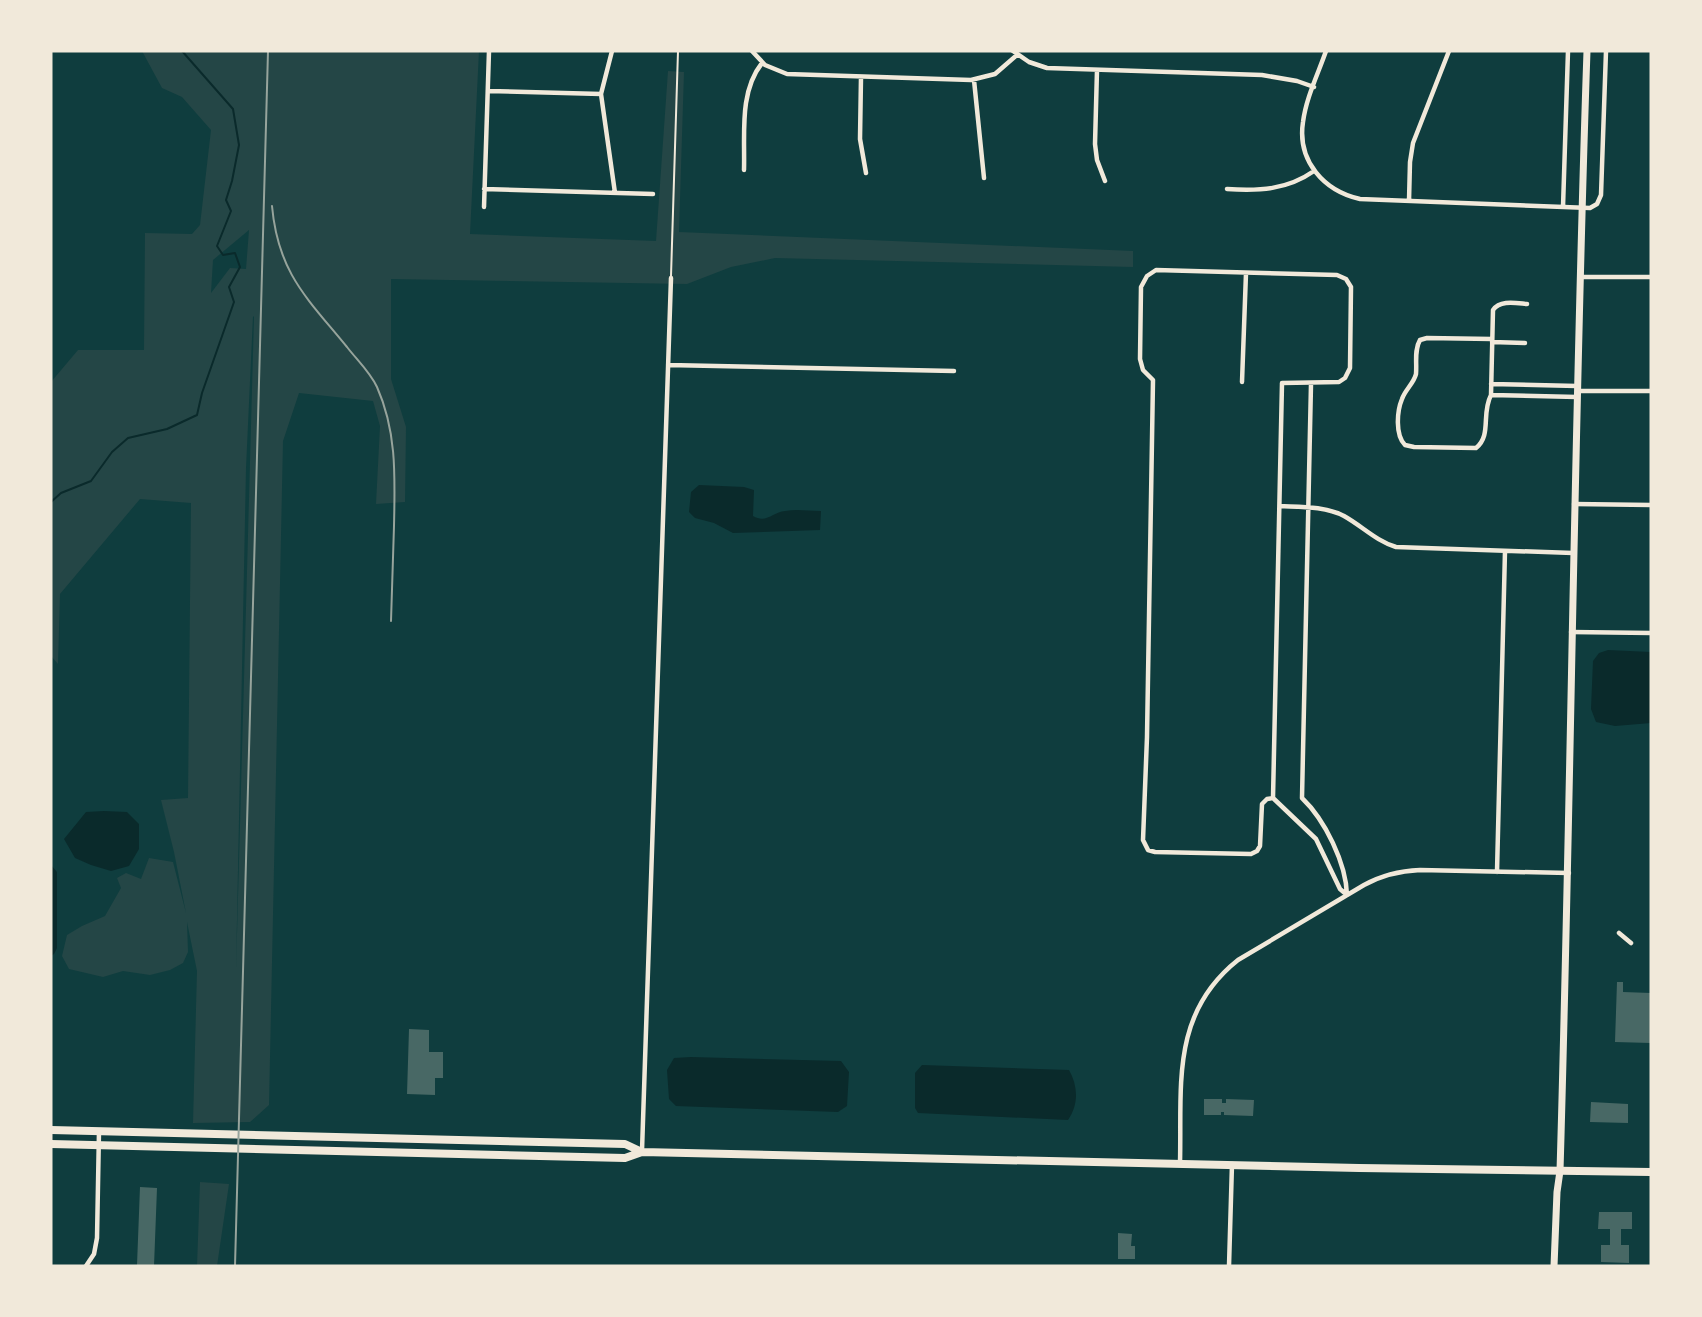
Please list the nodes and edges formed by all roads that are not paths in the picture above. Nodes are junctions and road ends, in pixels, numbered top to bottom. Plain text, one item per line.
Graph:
1 (489, 51) edge
2 (612, 51) edge
3 (678, 51) edge
4 (752, 51) edge
5 (1326, 51) edge
6 (1449, 51) edge
7 (1568, 51) edge
8 (1587, 51) edge
9 (1606, 51) edge
10 (1015, 53) edge
11 (762, 63) junction
12 (1097, 70) junction
13 (861, 77) junction
14 (974, 80) junction
15 (1314, 87) junction
16 (488, 91) junction
17 (601, 94) junction
18 (744, 170) dead end
19 (1314, 171) junction
20 (866, 173) dead end
21 (984, 178) dead end
22 (1105, 181) dead end
23 (484, 189) junction
24 (1227, 189) dead end
25 (615, 193) junction
26 (653, 194) dead end
27 (1409, 201) junction
28 (484, 207) dead end
29 (1563, 207) junction
30 (1581, 207) junction
31 (1246, 273) junction
32 (1580, 277) junction
33 (1651, 277) edge
34 (671, 278) joint
35 (1527, 303) dead end
36 (1492, 341) junction
37 (1525, 343) dead end
38 (668, 365) junction
39 (954, 371) dead end
40 (1242, 382) dead end
41 (1311, 384) junction
42 (1491, 384) junction
43 (1577, 391) junction
44 (1651, 392) edge
45 (1491, 395) junction
46 (1574, 504) junction
47 (1651, 505) edge
48 (1280, 506) junction
49 (1308, 507) junction
50 (1505, 551) junction
51 (1573, 553) junction
52 (1571, 632) junction
53 (1651, 633) edge
54 (1273, 798) junction
55 (1497, 872) junction
56 (1569, 873) junction
57 (1347, 895) junction
58 (1619, 933) dead end
59 (1631, 943) dead end
60 (51, 1130) edge
61 (99, 1131) junction
62 (51, 1144) edge
63 (98, 1146) junction
64 (642, 1152) junction
65 (1180, 1163) junction
66 (1232, 1164) junction
67 (1560, 1171) junction
68 (1651, 1172) edge
69 (86, 1266) edge
70 (1228, 1266) edge
71 (1554, 1266) edge

1 - 16 street
2 - 17 street
3 - 34 lane
4 - 11 street
5 - 15 street
6 - 27 street
7 - 29 street
8 - 30 main road
9 - 30 street
10 - 12 street
10 - 14 street
11 - 13 street
11 - 18 street
12 - 15 street
12 - 22 street
13 - 14 street
13 - 20 street
14 - 21 street
15 - 19 street
16 - 17 street
16 - 23 street
17 - 25 street
19 - 24 street
19 - 27 street
23 - 25 street
23 - 28 street
25 - 26 street
27 - 29 street
29 - 30 street
30 - 32 main road
31 - 40 street
31 - 41 street
31 - 54 street
32 - 33 street
32 - 43 main road
34 - 38 street
35 - 36 street
36 - 37 street
36 - 42 street
36 - 45 street
38 - 39 street
38 - 64 street
41 - 48 street
41 - 49 street
42 - 43 street
42 - 45 street
43 - 44 street
43 - 45 street
43 - 46 main road
46 - 47 street
46 - 51 main road
48 - 49 street
48 - 54 street
49 - 50 street
49 - 57 street
50 - 51 street
50 - 55 street
51 - 52 main road
52 - 53 street
52 - 56 main road
54 - 57 street
55 - 56 street
55 - 57 street
56 - 67 main road
57 - 65 street
58 - 59 street
60 - 61 main road
61 - 63 street
61 - 64 main road
62 - 63 main road
63 - 64 main road
63 - 69 street
64 - 65 main road
65 - 66 main road
66 - 67 main road
66 - 70 street
67 - 68 main road
67 - 71 main road

